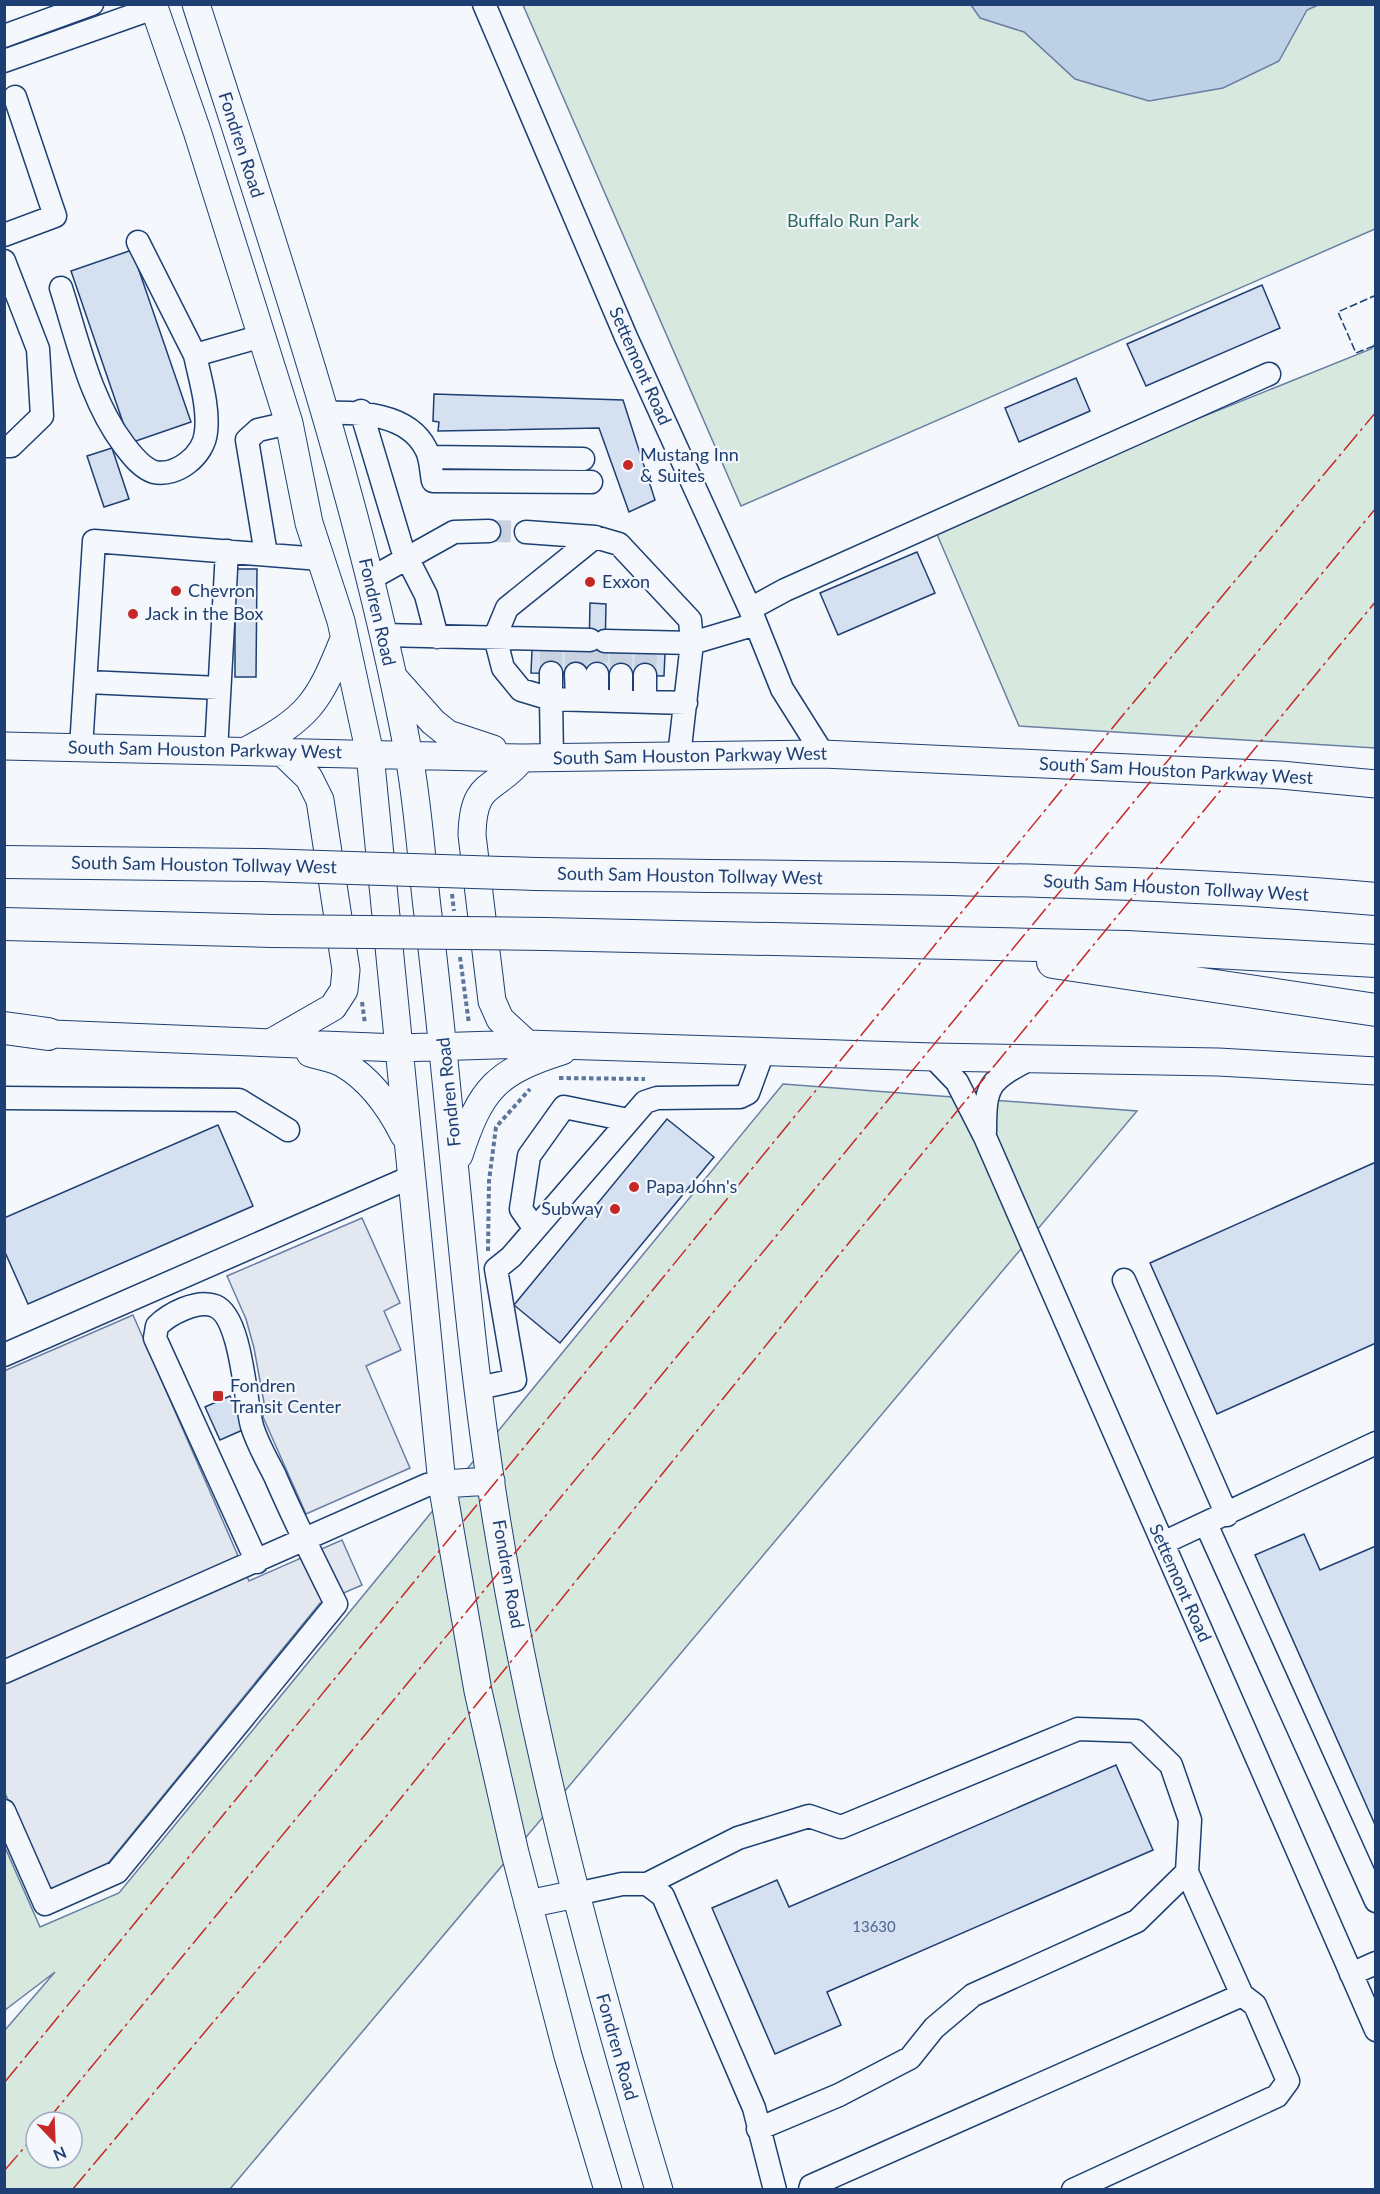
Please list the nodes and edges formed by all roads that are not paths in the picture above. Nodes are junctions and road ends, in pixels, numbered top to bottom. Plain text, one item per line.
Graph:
1 (92, 4) edge
2 (196, 4) edge
3 (484, 4) edge
4 (157, 6) edge
5 (4, 36) edge
6 (7, 53) edge
7 (15, 97) dead end
8 (4, 234) edge
9 (138, 242) dead end
10 (4, 261) edge
11 (61, 288) dead end
12 (262, 336) junction
13 (195, 355) junction
14 (1269, 374) dead end
15 (361, 411) junction
16 (325, 413) junction
17 (289, 423) junction
18 (4, 446) edge
19 (429, 457) junction
20 (583, 459) dead end
21 (591, 482) dead end
22 (489, 531) tunnel mouth
23 (526, 532) tunnel mouth
24 (595, 537) junction
25 (227, 551) junction
26 (266, 554) junction
27 (320, 559) junction
28 (409, 559) junction
29 (370, 579) junction
30 (753, 616) junction
31 (383, 635) junction
32 (437, 637) junction
33 (495, 637) junction
34 (344, 639) junction
35 (692, 643) junction
36 (551, 654) junction
37 (391, 674) junction
38 (587, 674) tunnel mouth
39 (621, 675) tunnel mouth
40 (645, 675) tunnel mouth
41 (87, 682) junction
42 (219, 688) junction
43 (551, 699) junction
44 (587, 700) junction
45 (621, 701) junction
46 (645, 701) junction
47 (686, 703) junction
48 (4, 746) edge
49 (81, 748) junction
50 (216, 751) junction
51 (245, 751) junction
52 (282, 752) junction
53 (369, 754) junction
54 (823, 754) junction
55 (409, 755) junction
56 (679, 756) junction
57 (522, 758) junction
58 (552, 758) junction
59 (1376, 784) edge
60 (4, 853) edge
61 (4, 861) edge
62 (84, 864) junction
63 (1376, 898) edge
64 (4, 924) edge
65 (889, 940) junction
66 (1376, 961) edge
67 (1376, 1010) edge
68 (4, 1028) edge
69 (4, 1033) edge
70 (48, 1034) junction
71 (272, 1042) junction
72 (527, 1044) junction
73 (444, 1046) junction
74 (579, 1046) junction
75 (399, 1048) junction
76 (763, 1052) junction
77 (933, 1057) junction
78 (1030, 1059) junction
79 (1376, 1071) edge
80 (4, 1098) edge
81 (628, 1120) junction
82 (288, 1130) dead end
83 (985, 1137) junction
84 (407, 1141) junction
85 (456, 1164) junction
86 (411, 1177) junction
87 (535, 1229) junction
88 (483, 1269) junction
89 (184, 1276) junction
90 (1124, 1280) dead end
91 (198, 1304) junction
92 (4, 1355) edge
93 (479, 1388) junction
94 (1376, 1443) edge
95 (490, 1481) junction
96 (442, 1484) junction
97 (1227, 1515) junction
98 (1206, 1524) junction
99 (304, 1541) junction
100 (1163, 1543) junction
101 (257, 1562) junction
102 (4, 1672) edge
103 (4, 1811) edge
104 (1186, 1872) junction
105 (647, 1884) junction
106 (576, 1894) junction
107 (1376, 1901) edge
108 (528, 1904) junction
109 (1376, 1963) edge
110 (1351, 1974) junction
111 (1242, 1995) junction
112 (1376, 2030) edge
113 (758, 2129) junction
114 (608, 2190) edge
115 (659, 2190) edge
116 (775, 2190) edge
117 (810, 2190) edge
118 (1073, 2190) edge

1 - 5 street
2 - 16 main road, Fondren Road
3 - 30 street, Settemont Road
4 - 6 street
4 - 12 main road, Fondren Road
7 - 8 street
9 - 13 street
10 - 18 street
11 - 13 street
12 - 13 street
12 - 17 main road, Fondren Road
14 - 30 street
15 - 16 street
15 - 19 street
15 - 28 street
16 - 17 main road
16 - 29 main road, Fondren Road
17 - 26 street
17 - 27 main road, Fondren Road
19 - 20 street
19 - 21 street
22 - 28 street
23 - 24 street
24 - 33 street
24 - 35 street
25 - 26 street
25 - 41 street
25 - 42 street
26 - 27 street
27 - 34 main road, Fondren Road
28 - 29 street
28 - 32 street
29 - 31 main road, Fondren Road
30 - 35 street
30 - 54 street, Settemont Road
31 - 32 street
31 - 37 main road, Fondren Road
32 - 33 street
33 - 36 street
33 - 43 street
34 - 51 main road
34 - 53 main road, Fondren Road
35 - 36 street
35 - 47 street
36 - 43 street
37 - 55 main road, Fondren Road
37 - 57 main road
38 - 44 street
39 - 45 street
40 - 46 street
41 - 42 street
41 - 49 street
42 - 50 street
43 - 44 street
43 - 58 street
44 - 45 street
45 - 46 street
46 - 47 street
47 - 56 street
48 - 49 main road, South Sam Houston Parkway West
49 - 50 main road, South Sam Houston Parkway West
50 - 51 main road, South Sam Houston Parkway West
51 - 52 main road, South Sam Houston Parkway West
52 - 53 main road, South Sam Houston Parkway West
52 - 71 main road
53 - 55 main road, South Sam Houston Parkway West
53 - 75 main road, Fondren Road
54 - 56 main road, South Sam Houston Parkway West
54 - 59 main road, South Sam Houston Parkway West
55 - 57 main road, South Sam Houston Parkway West
55 - 73 main road, Fondren Road
56 - 58 main road, South Sam Houston Parkway West
57 - 58 main road, South Sam Houston Parkway West
57 - 72 main road
60 - 62 highway
61 - 62 highway, South Sam Houston Tollway West
62 - 63 highway, South Sam Houston Tollway West, bridge
64 - 65 highway, bridge
65 - 66 highway
65 - 67 highway
68 - 70 highway
69 - 70 main road
70 - 71 main road
71 - 75 main road
71 - 84 main road
72 - 73 main road
72 - 74 main road
73 - 75 main road
73 - 85 main road, Fondren Road
74 - 76 main road
74 - 85 main road
75 - 84 main road, Fondren Road
76 - 77 main road
76 - 81 street
77 - 78 main road
77 - 83 street, Settemont Road
78 - 79 main road
78 - 83 street, Settemont Road
80 - 82 street
81 - 87 street
81 - 87 street
83 - 100 street, Settemont Road
84 - 86 main road, Fondren Road
85 - 88 main road, Fondren Road
86 - 89 street
86 - 96 main road, Fondren Road
87 - 88 street
88 - 93 main road, Fondren Road
88 - 93 street
89 - 91 street
89 - 92 street
90 - 97 street
91 - 99 street
91 - 101 street
93 - 95 main road, Fondren Road
94 - 97 street
95 - 96 main road
95 - 106 main road, Fondren Road
96 - 99 street
96 - 108 main road, Fondren Road
97 - 98 street
98 - 100 street
98 - 107 street
99 - 101 street
99 - 103 street
100 - 110 street, Settemont Road
101 - 102 street
104 - 105 street
104 - 111 street
104 - 113 street
105 - 106 street
105 - 113 street
106 - 108 main road
106 - 115 main road, Fondren Road
108 - 114 main road, Fondren Road
109 - 110 street
110 - 112 street, Settemont Road
111 - 117 street
111 - 118 street
113 - 116 street

